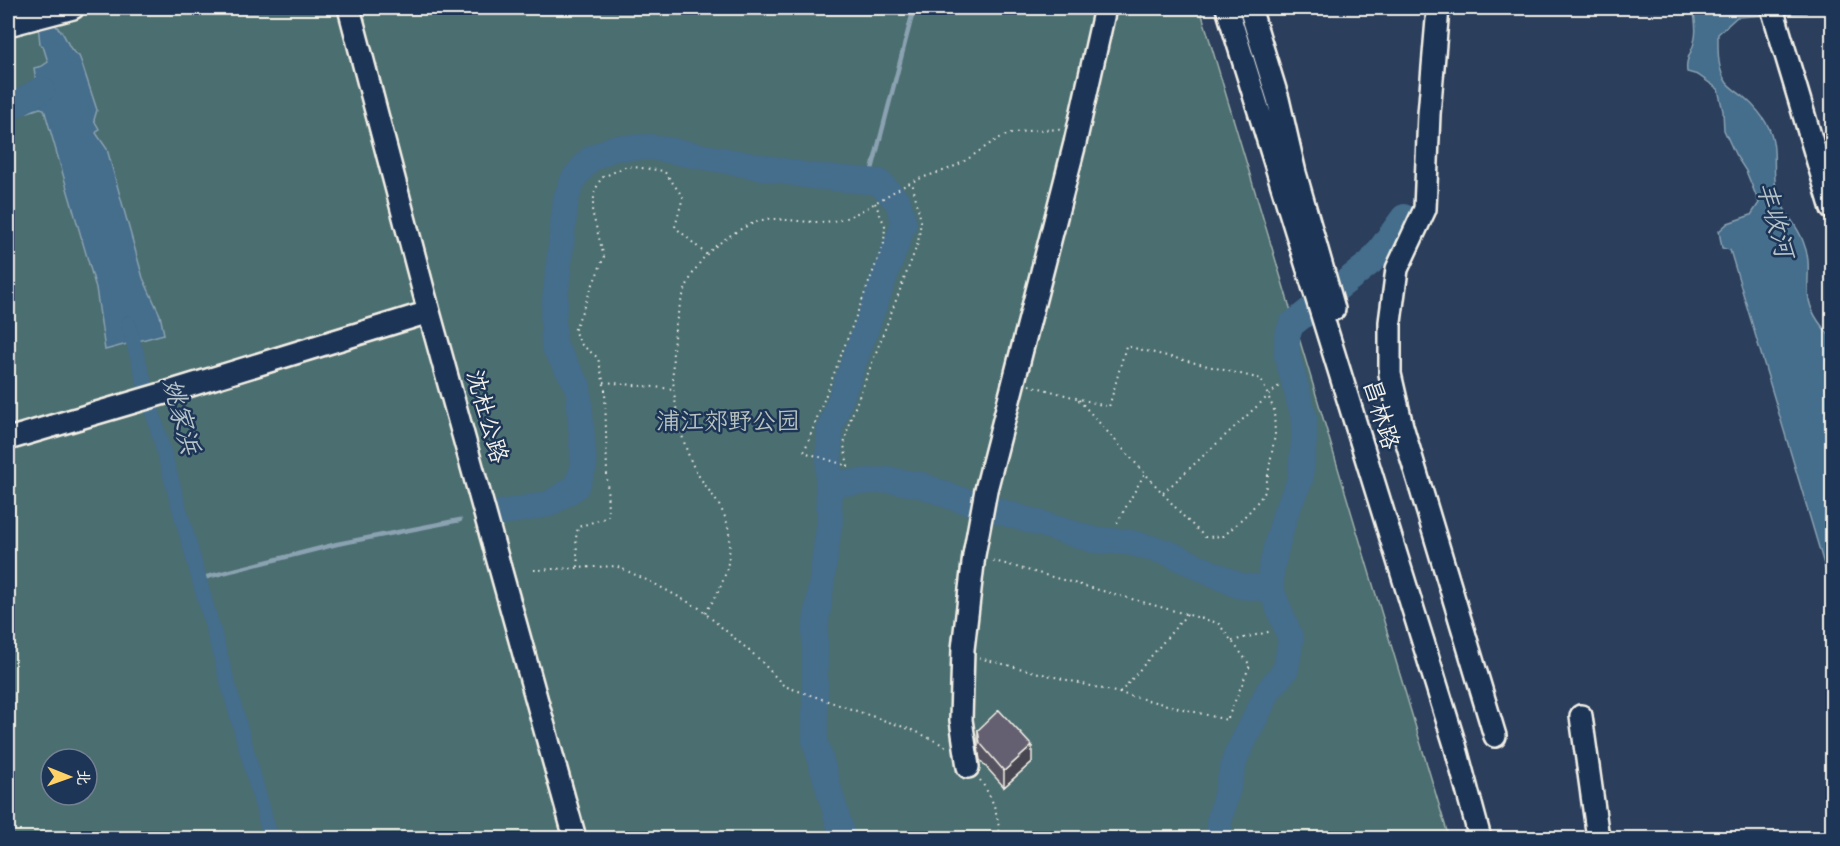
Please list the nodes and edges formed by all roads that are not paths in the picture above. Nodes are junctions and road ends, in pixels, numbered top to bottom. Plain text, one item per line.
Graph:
1 (349, 8) edge
2 (1105, 8) edge
3 (1227, 8) edge
4 (1250, 8) edge
5 (1438, 8) edge
6 (1772, 8) edge
7 (67, 9) edge
8 (8, 25) edge
9 (1833, 209) edge
10 (1318, 277) junction
11 (429, 312) junction
12 (1330, 320) junction
13 (8, 439) edge
14 (1581, 716) dead end
15 (1496, 736) dead end
16 (968, 767) road end
17 (575, 838) edge
18 (1480, 838) edge
19 (1492, 838) edge
20 (1598, 838) edge

1 - 11 street, 沈杜公路
2 - 16 street
3 - 10 street, 昌林路
4 - 10 street, 昌林路
5 - 15 street
6 - 9 street
7 - 8 street
10 - 12 street, 昌林路
11 - 13 street
11 - 17 street, 沈杜公路
12 - 18 street, 昌林路
12 - 19 street, 昌林路
14 - 20 street

